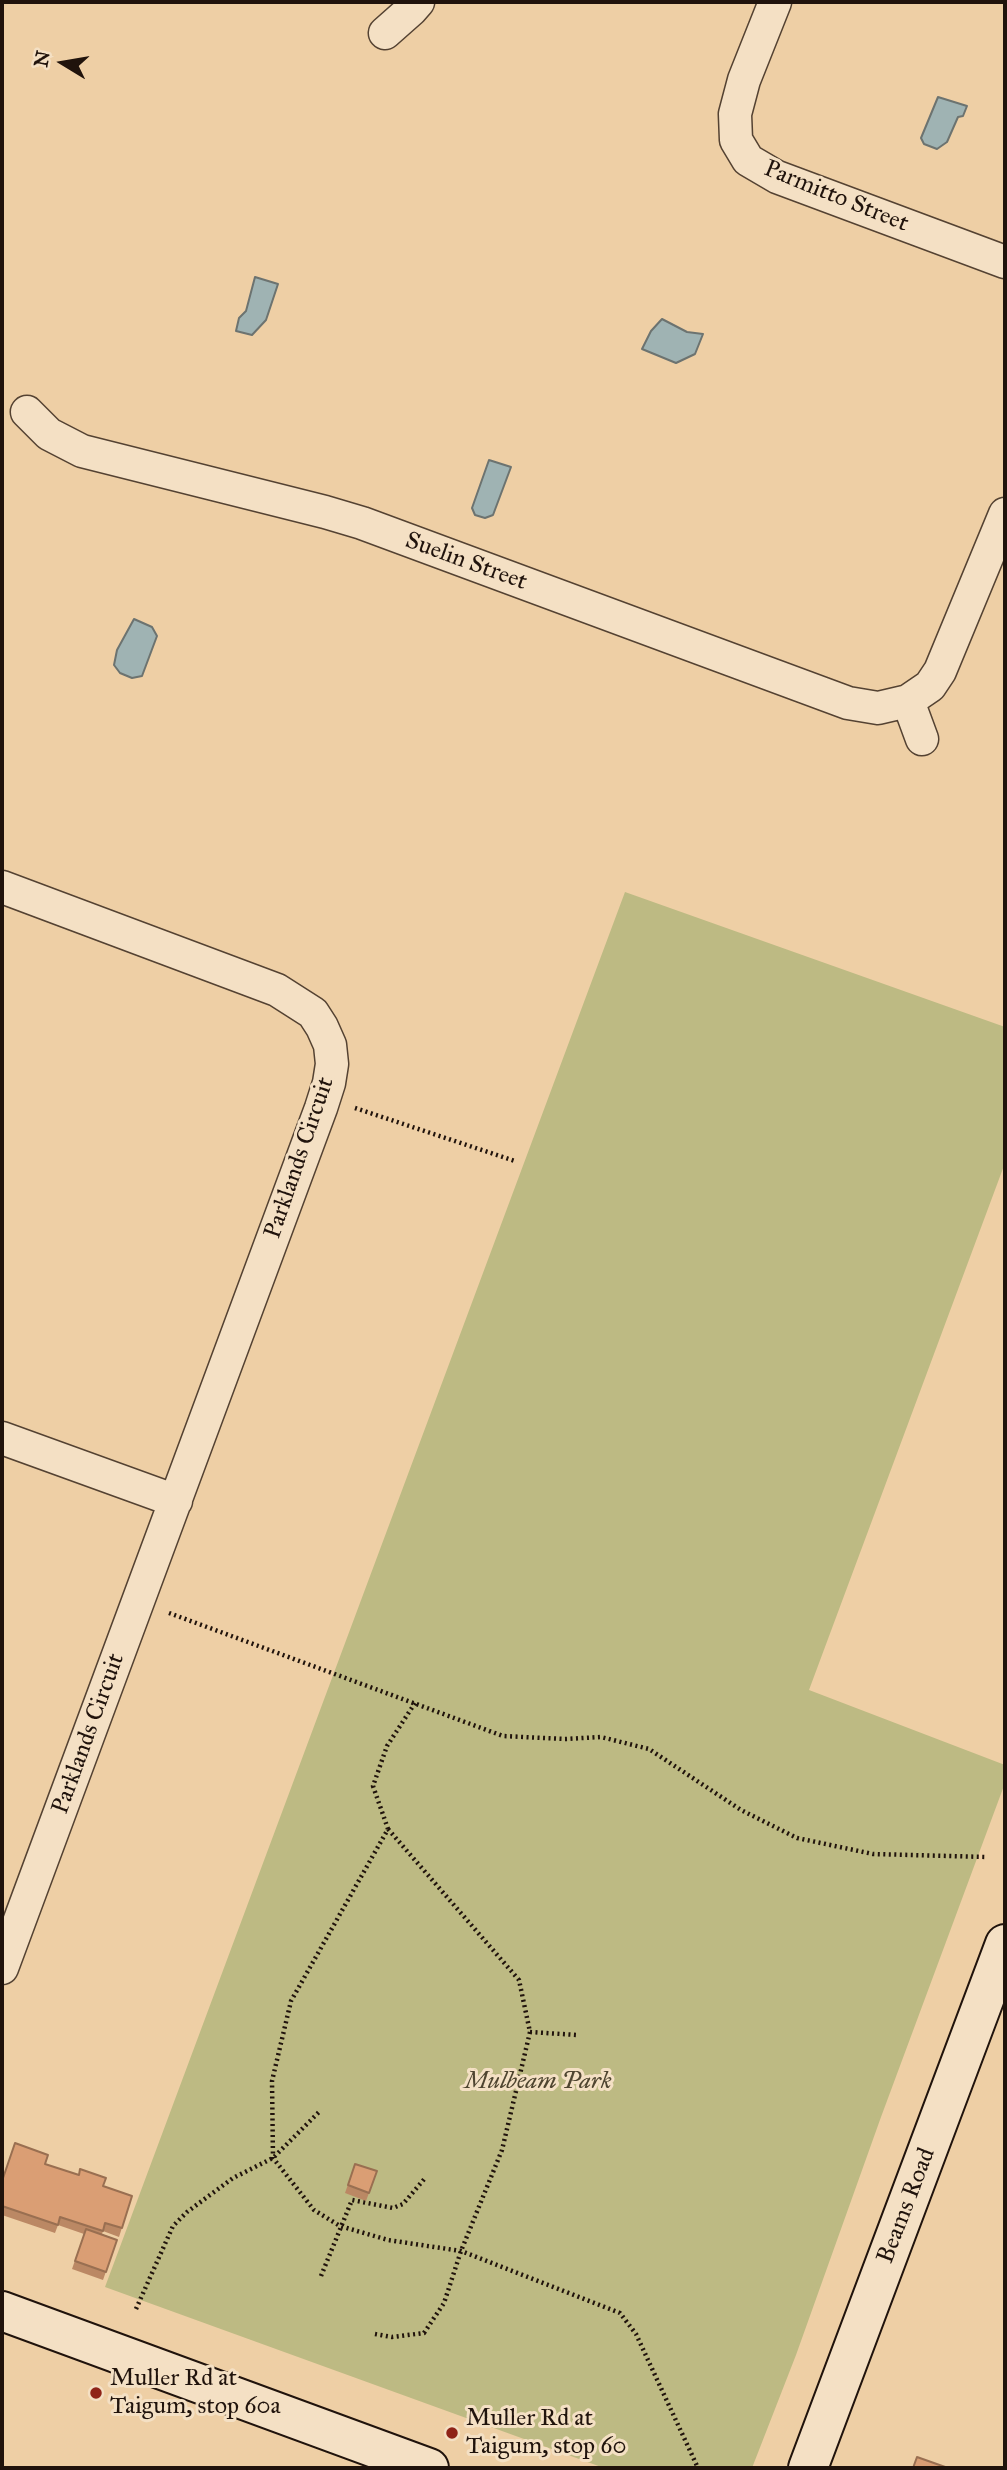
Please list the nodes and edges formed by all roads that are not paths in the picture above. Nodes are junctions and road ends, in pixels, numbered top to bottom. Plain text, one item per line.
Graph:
1 (418, 2) edge
2 (775, 2) edge
3 (385, 33) dead end
4 (1005, 262) edge
5 (27, 412) dead end
6 (1005, 513) edge
7 (908, 701) junction
8 (922, 739) dead end
9 (2, 887) edge
10 (2, 1438) edge
11 (176, 1501) junction
12 (1005, 1944) edge
13 (2, 1968) edge
14 (2, 2311) edge
15 (429, 2468) edge
16 (808, 2468) edge

1 - 3 street
2 - 4 street, Parmitto Street
5 - 7 street, Suelin Street
6 - 7 street, Suelin Street
7 - 8 street
9 - 11 street, Parklands Circuit
10 - 11 street
11 - 13 street, Parklands Circuit
12 - 16 main road, Beams Road
14 - 15 main road

